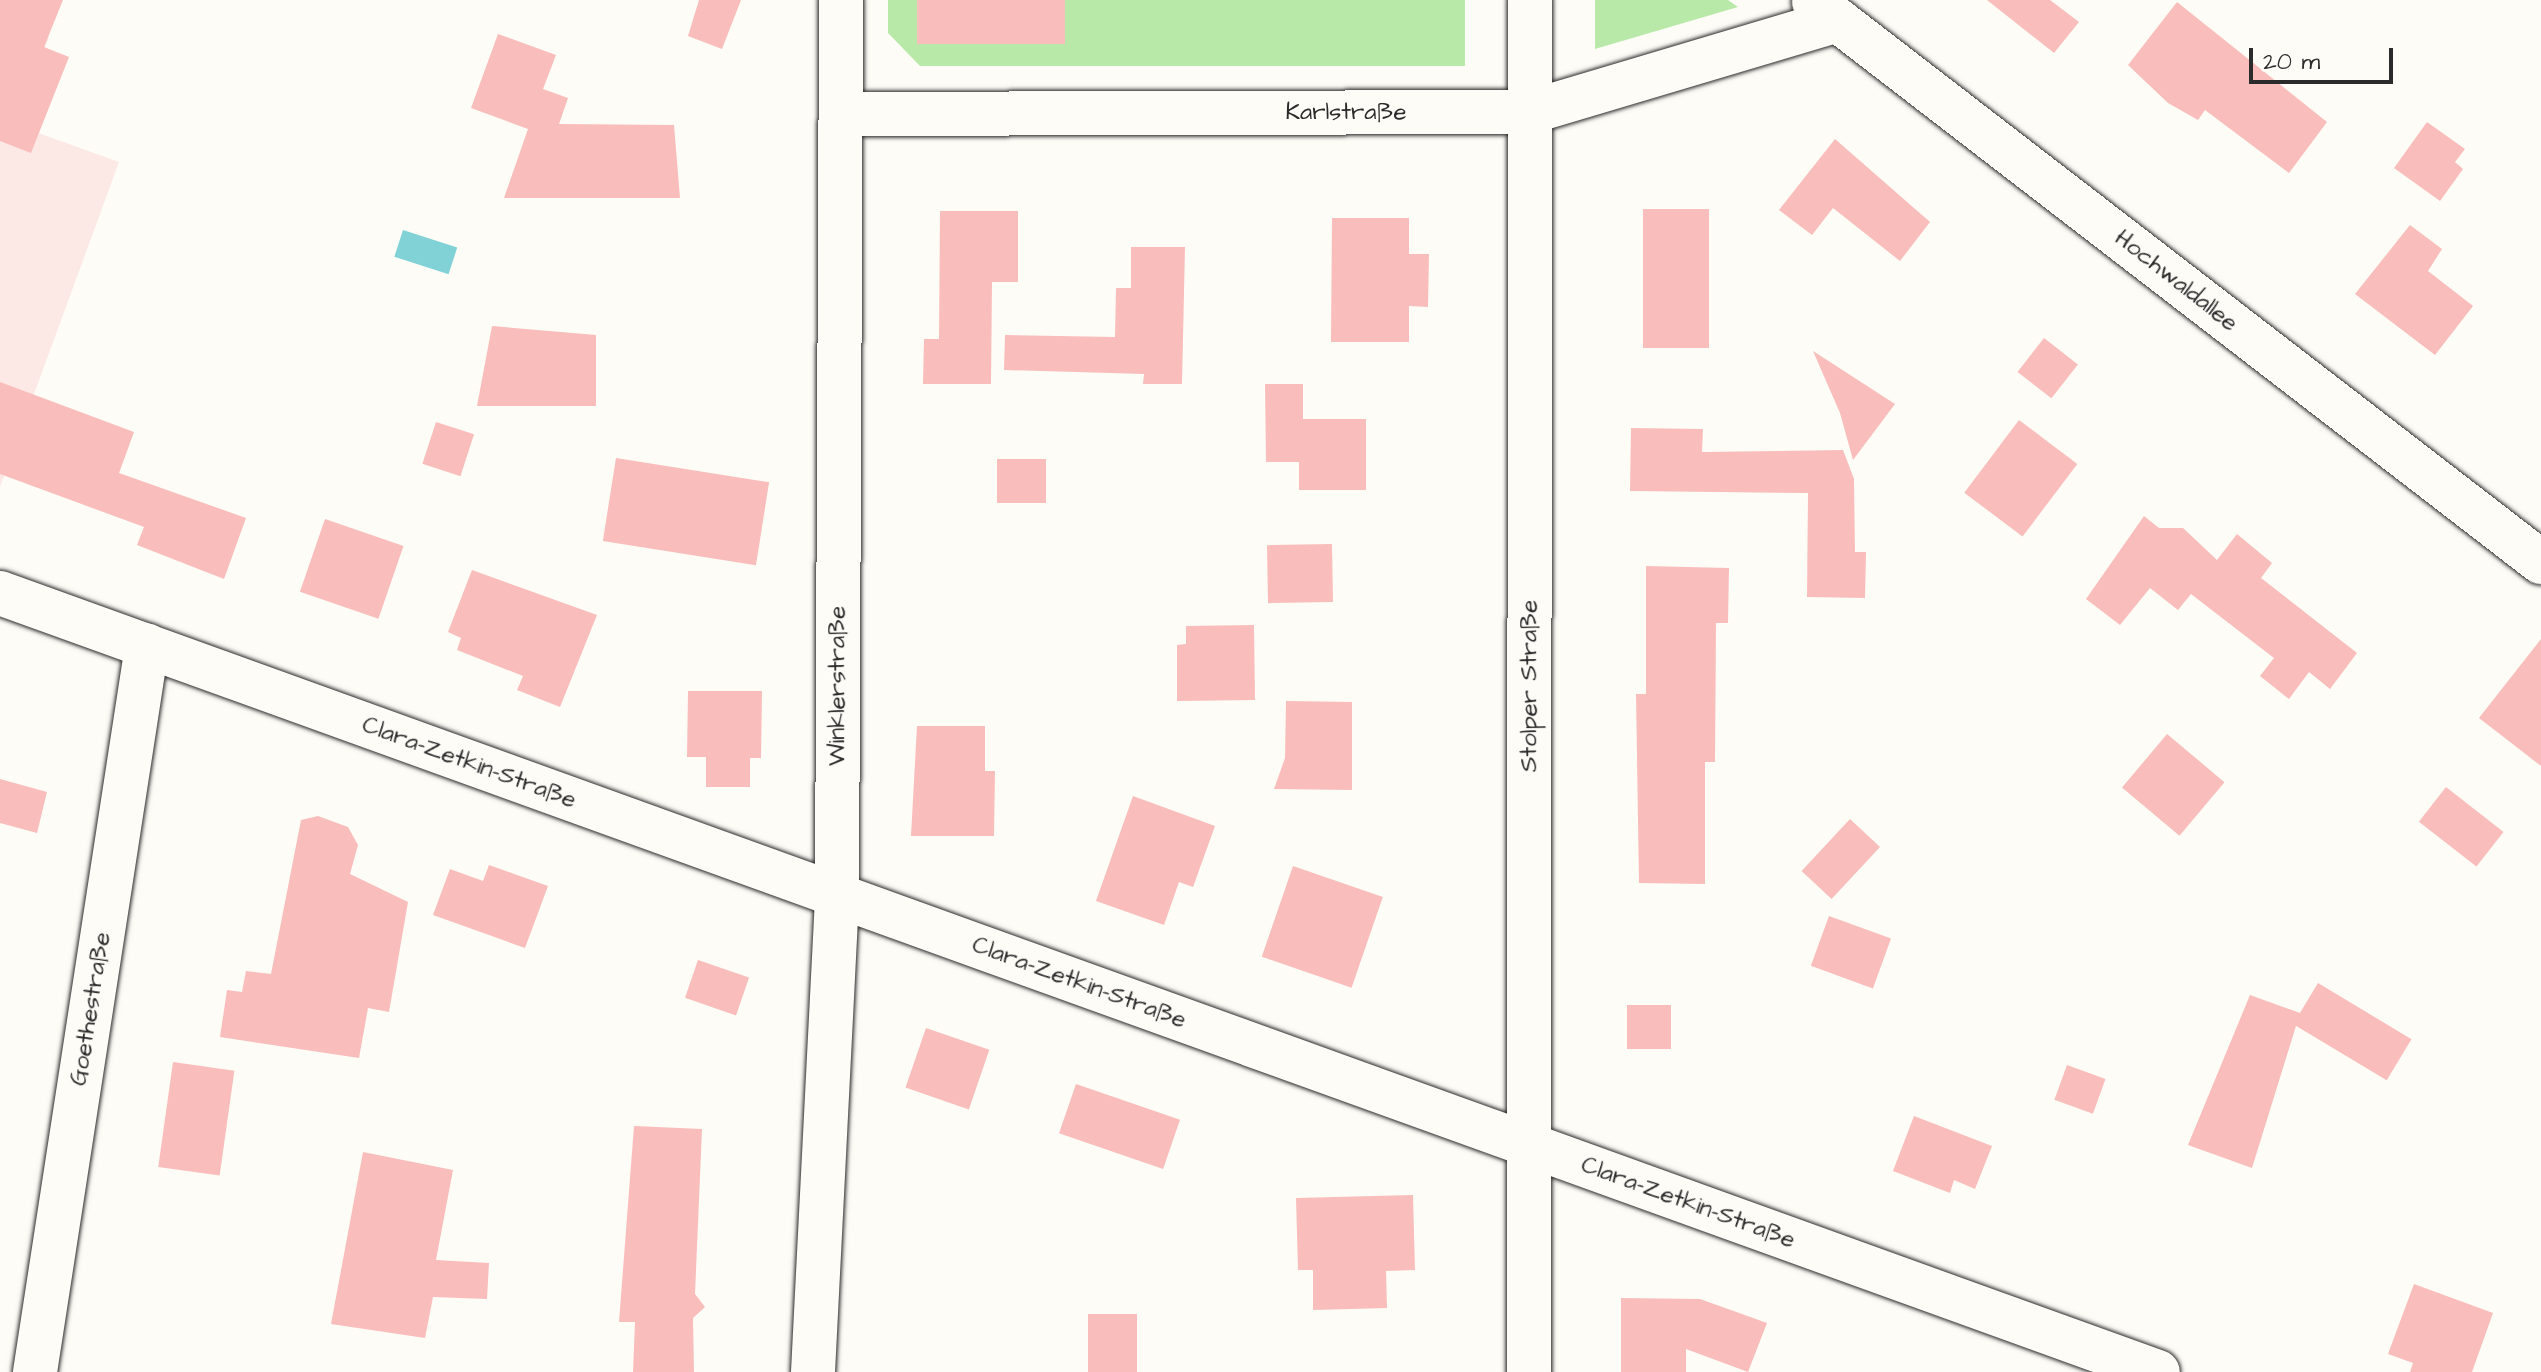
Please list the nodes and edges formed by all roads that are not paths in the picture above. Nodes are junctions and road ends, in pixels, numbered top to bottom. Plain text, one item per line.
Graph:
1 (841, 0) edge
2 (1530, 0) edge
3 (1824, 10) edge
4 (1530, 112) junction
5 (841, 114) junction
6 (2541, 562) edge
7 (0, 593) edge
8 (147, 646) junction
9 (837, 896) junction
10 (1530, 1146) junction
11 (35, 1372) edge
12 (813, 1372) edge
13 (1529, 1372) edge
14 (2158, 1372) edge

1 - 5 street, Winklerstraße
2 - 4 street, Stolper Straße
3 - 4 street, Karlstraße
3 - 6 street, Hochwaldallee
4 - 5 street, Karlstraße
4 - 10 street, Stolper Straße
5 - 9 street, Winklerstraße
7 - 8 street, Clara-Zetkin-Straße
8 - 9 street, Clara-Zetkin-Straße
8 - 11 street, Goethestraße
9 - 10 street, Clara-Zetkin-Straße
9 - 12 street, Winklerstraße
10 - 13 street, Stolper Straße
10 - 14 street, Clara-Zetkin-Straße

